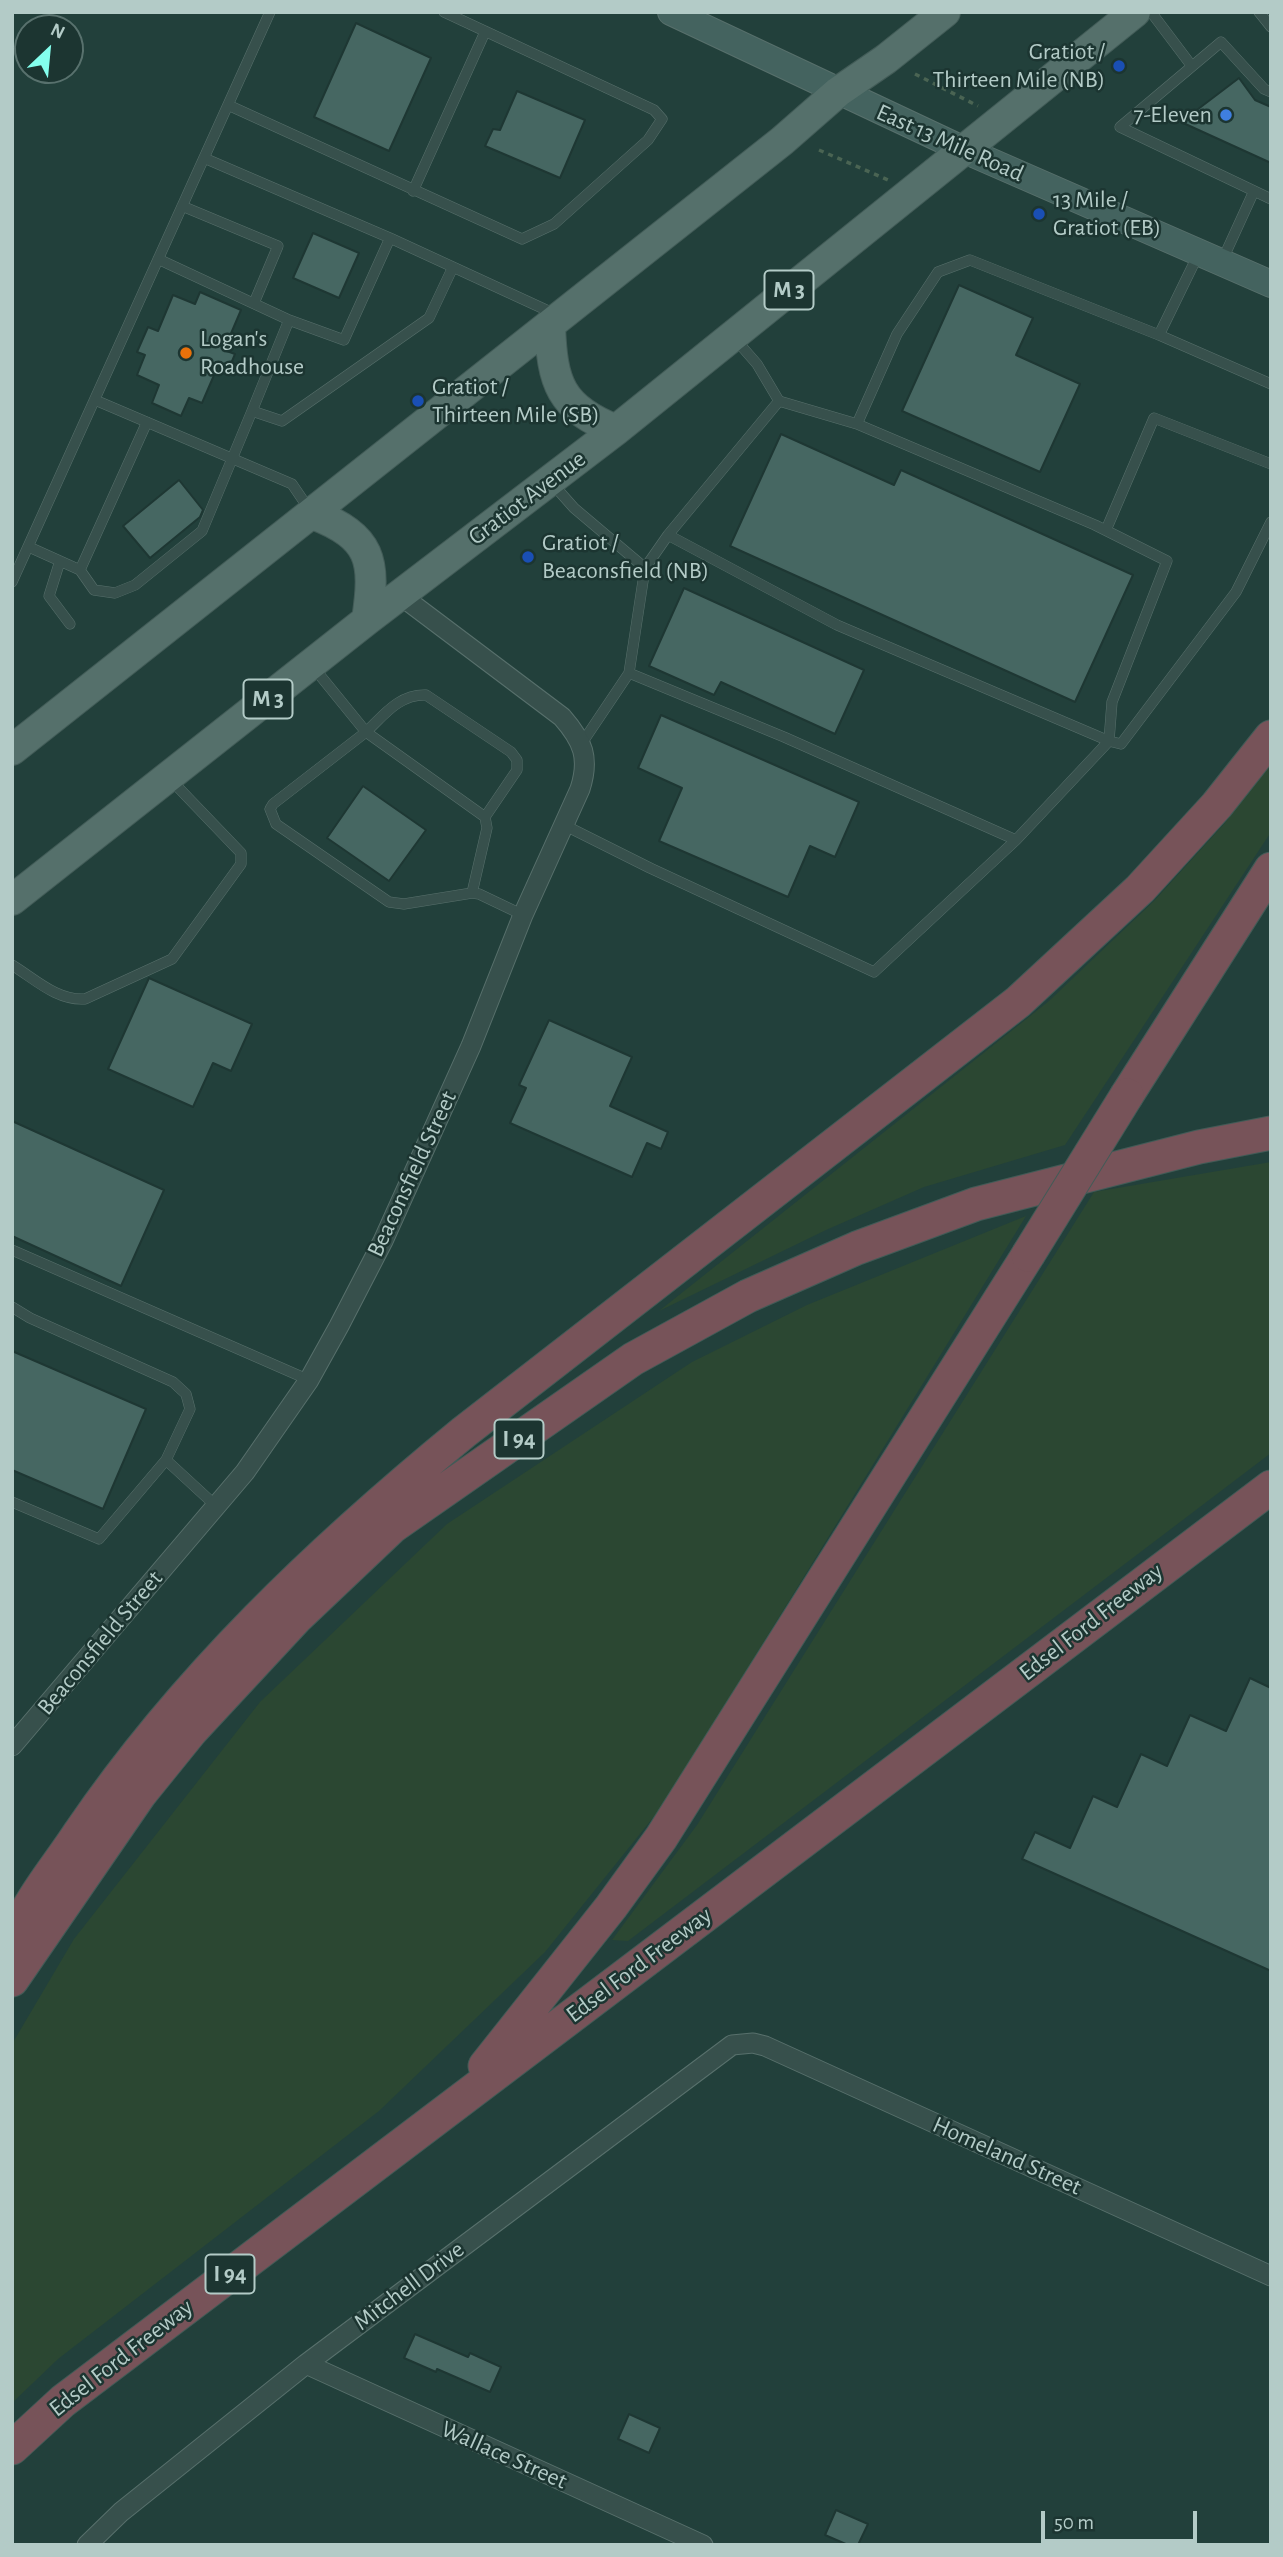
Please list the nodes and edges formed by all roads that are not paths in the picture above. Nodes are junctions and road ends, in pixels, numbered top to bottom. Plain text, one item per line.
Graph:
1 (270, 12) edge
2 (444, 12) edge
3 (671, 12) edge
4 (945, 12) edge
5 (1135, 12) edge
6 (1151, 12) edge
7 (1259, 12) edge
8 (1271, 27) edge
9 (485, 32) junction
10 (1191, 65) junction
11 (838, 92) junction
12 (1271, 92) edge
13 (228, 105) junction
14 (962, 149) junction
15 (204, 158) junction
16 (414, 191) junction
17 (1254, 191) junction
18 (1271, 199) edge
19 (182, 206) junction
20 (390, 238) junction
21 (1210, 258) junction
22 (158, 259) junction
23 (453, 267) junction
24 (1271, 285) edge
25 (254, 303) junction
26 (289, 320) junction
27 (556, 321) junction
28 (1159, 335) junction
29 (732, 336) junction
30 (1271, 384) edge
31 (95, 400) junction
32 (779, 401) junction
33 (252, 411) junction
34 (147, 422) junction
35 (857, 424) junction
36 (616, 430) junction
37 (232, 458) junction
38 (1271, 464) edge
39 (549, 481) junction
40 (313, 514) junction
41 (1271, 522) edge
42 (1106, 530) junction
43 (668, 535) junction
44 (29, 547) junction
45 (60, 561) junction
46 (645, 568) junction
47 (80, 570) junction
48 (12, 582) edge
49 (400, 595) junction
50 (367, 620) junction
51 (70, 624) dead end
52 (311, 665) junction
53 (629, 673) junction
54 (366, 733) junction
55 (1271, 737) edge
56 (1110, 741) junction
57 (582, 743) junction
58 (12, 750) edge
59 (169, 777) junction
60 (485, 817) junction
61 (564, 825) junction
62 (1016, 840) junction
63 (1271, 869) edge
64 (472, 893) junction
65 (12, 900) edge
66 (523, 915) junction
67 (12, 965) edge
68 (1271, 1133) edge
69 (12, 1250) edge
70 (12, 1307) edge
71 (309, 1380) junction
72 (166, 1460) junction
73 (1271, 1487) edge
74 (12, 1502) edge
75 (216, 1506) junction
76 (12, 1746) edge
77 (12, 1945) edge
78 (12, 1980) edge
79 (742, 2043) joint
80 (452, 2106) junction
81 (1271, 2276) edge
82 (306, 2364) junction
83 (12, 2448) edge
84 (87, 2545) edge
85 (703, 2545) edge

1 - 13 lane
2 - 9 lane
3 - 11 main road, East 13 Mile Road
4 - 11 main road
5 - 14 main road, Gratiot Avenue / M 3
6 - 10 lane
7 - 8 lane
9 - 16 lane
9 - 16 lane
10 - 12 lane
10 - 17 lane
11 - 14 main road, East 13 Mile Road
11 - 27 main road
13 - 15 lane
13 - 16 lane
14 - 21 main road, East 13 Mile Road
14 - 29 main road, Gratiot Avenue / M 3
15 - 19 lane
15 - 20 lane
17 - 18 lane
17 - 21 lane
19 - 22 lane
19 - 25 lane
20 - 23 lane
20 - 26 lane
21 - 24 main road, East 13 Mile Road
21 - 28 lane
22 - 25 lane
22 - 31 lane
23 - 27 lane
23 - 33 lane
25 - 26 lane
26 - 33 lane
27 - 36 main road
27 - 40 main road
28 - 30 lane
28 - 35 lane
29 - 32 lane
29 - 36 main road, Gratiot Avenue / M 3
31 - 34 lane
31 - 44 lane
32 - 35 lane
32 - 43 lane
33 - 37 lane
34 - 37 lane
34 - 47 lane
35 - 42 lane
36 - 39 main road, Gratiot Avenue / M 3
37 - 40 lane
37 - 47 lane
38 - 42 lane
39 - 46 lane
39 - 49 main road, Gratiot Avenue / M 3
40 - 50 main road
40 - 58 main road
41 - 56 lane
42 - 56 lane
43 - 46 lane
43 - 56 lane
44 - 45 lane
44 - 48 lane
45 - 47 lane
45 - 51 lane
46 - 53 lane
49 - 50 main road, Gratiot Avenue / M 3
49 - 57 street
50 - 52 main road, Gratiot Avenue / M 3
52 - 54 lane
52 - 59 main road, Gratiot Avenue / M 3
53 - 57 lane
53 - 62 lane
54 - 60 lane
54 - 60 lane
54 - 64 lane
55 - 77 highway
56 - 62 lane
57 - 61 street, Beaconsfield Street
59 - 65 main road, Gratiot Avenue / M 3
59 - 67 lane
60 - 64 lane
61 - 62 lane
61 - 66 street, Beaconsfield Street
63 - 80 highway, bridge
64 - 66 lane
66 - 71 street, Beaconsfield Street
68 - 78 highway, I 94
69 - 71 lane
70 - 72 lane
71 - 75 street, Beaconsfield Street
72 - 74 lane
72 - 75 lane
73 - 80 highway, Edsel Ford Freeway / I 94
75 - 76 street, Beaconsfield Street
79 - 81 street, Homeland Street
79 - 82 street, Mitchell Drive
80 - 83 highway, Edsel Ford Freeway / I 94
82 - 84 street, Mitchell Drive
82 - 85 street, Wallace Street

